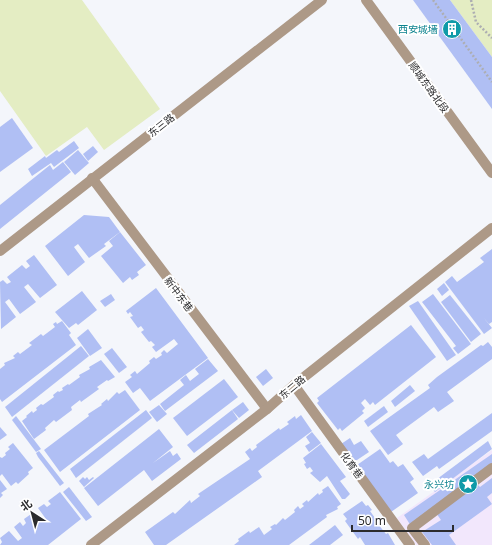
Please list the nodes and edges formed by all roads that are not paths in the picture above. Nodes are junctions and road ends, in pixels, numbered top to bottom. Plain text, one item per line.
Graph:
1 (322, 0) edge
2 (366, 0) edge
3 (492, 173) edge
4 (92, 178) junction
5 (492, 228) edge
6 (0, 251) edge
7 (294, 385) junction
8 (267, 409) junction
9 (492, 468) edge
10 (91, 545) edge
11 (410, 545) edge
12 (424, 545) edge

1 - 4 street, 东三路
2 - 3 street, 顺城东路北段
4 - 6 street, 东三路
4 - 8 street, 新中东巷
5 - 7 street, 东二路
7 - 8 street, 东二路
7 - 11 street, 化育巷
8 - 10 street, 东二路
9 - 12 street

